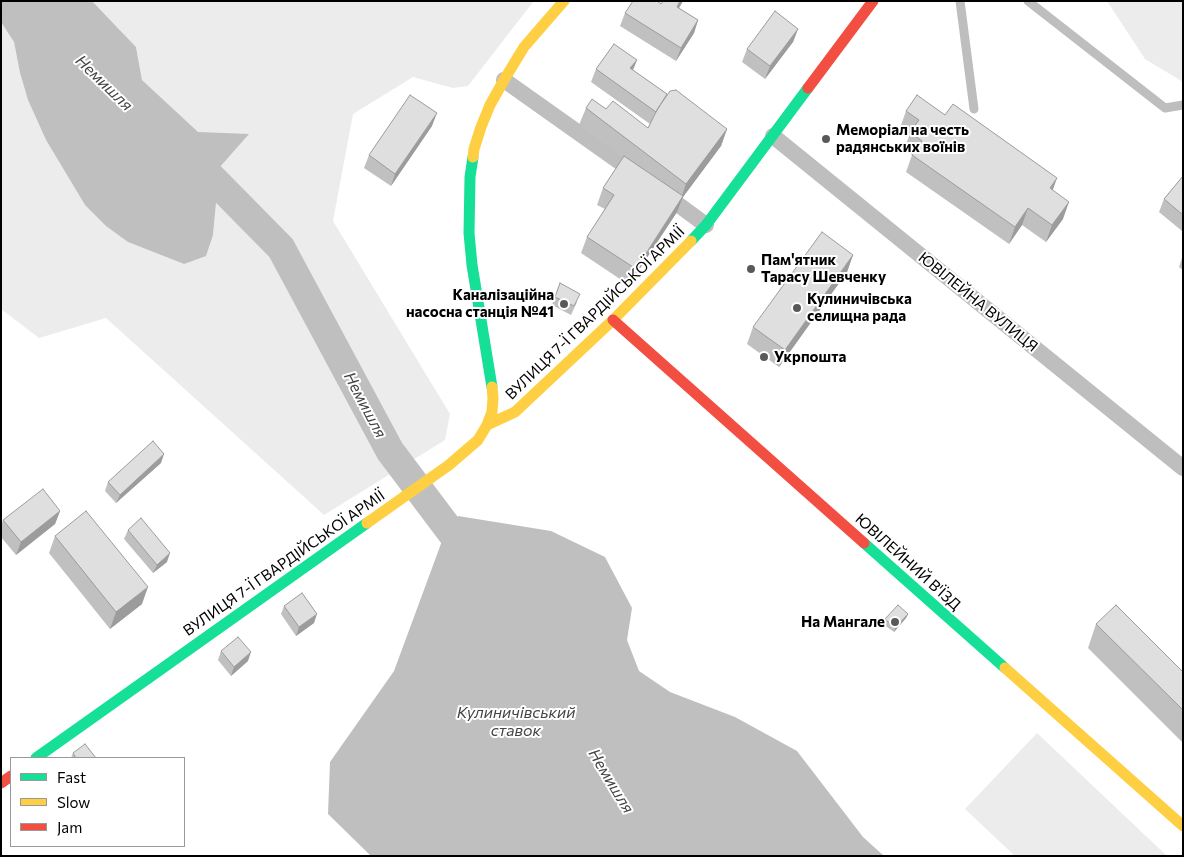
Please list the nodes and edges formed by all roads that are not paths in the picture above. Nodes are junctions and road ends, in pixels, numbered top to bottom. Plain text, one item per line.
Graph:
1 (564, 1) edge
2 (873, 1) edge
3 (960, 1) edge
4 (1028, 1) edge
5 (504, 80) junction
6 (1183, 105) edge
7 (974, 109) dead end
8 (773, 136) junction
9 (706, 225) junction
10 (613, 320) junction
11 (487, 425) junction
12 (1183, 468) edge
13 (37, 757) edge
14 (1183, 826) edge

1 - 5 street
2 - 8 street, ВУЛИЦЯ 7-Ї ГВАРДІЙСЬКОЇ АРМІЇ
3 - 7 lane
4 - 6 lane
5 - 9 street
5 - 11 street
8 - 9 street, ВУЛИЦЯ 7-Ї ГВАРДІЙСЬКОЇ АРМІЇ
8 - 12 street, ЮВІЛЕЙНА ВУЛИЦЯ
9 - 10 street, ВУЛИЦЯ 7-Ї ГВАРДІЙСЬКОЇ АРМІЇ
10 - 11 street, ВУЛИЦЯ 7-Ї ГВАРДІЙСЬКОЇ АРМІЇ
10 - 14 street, ЮВІЛЕЙНИЙ В'ЇЗД
11 - 13 street, ВУЛИЦЯ 7-Ї ГВАРДІЙСЬКОЇ АРМІЇ

